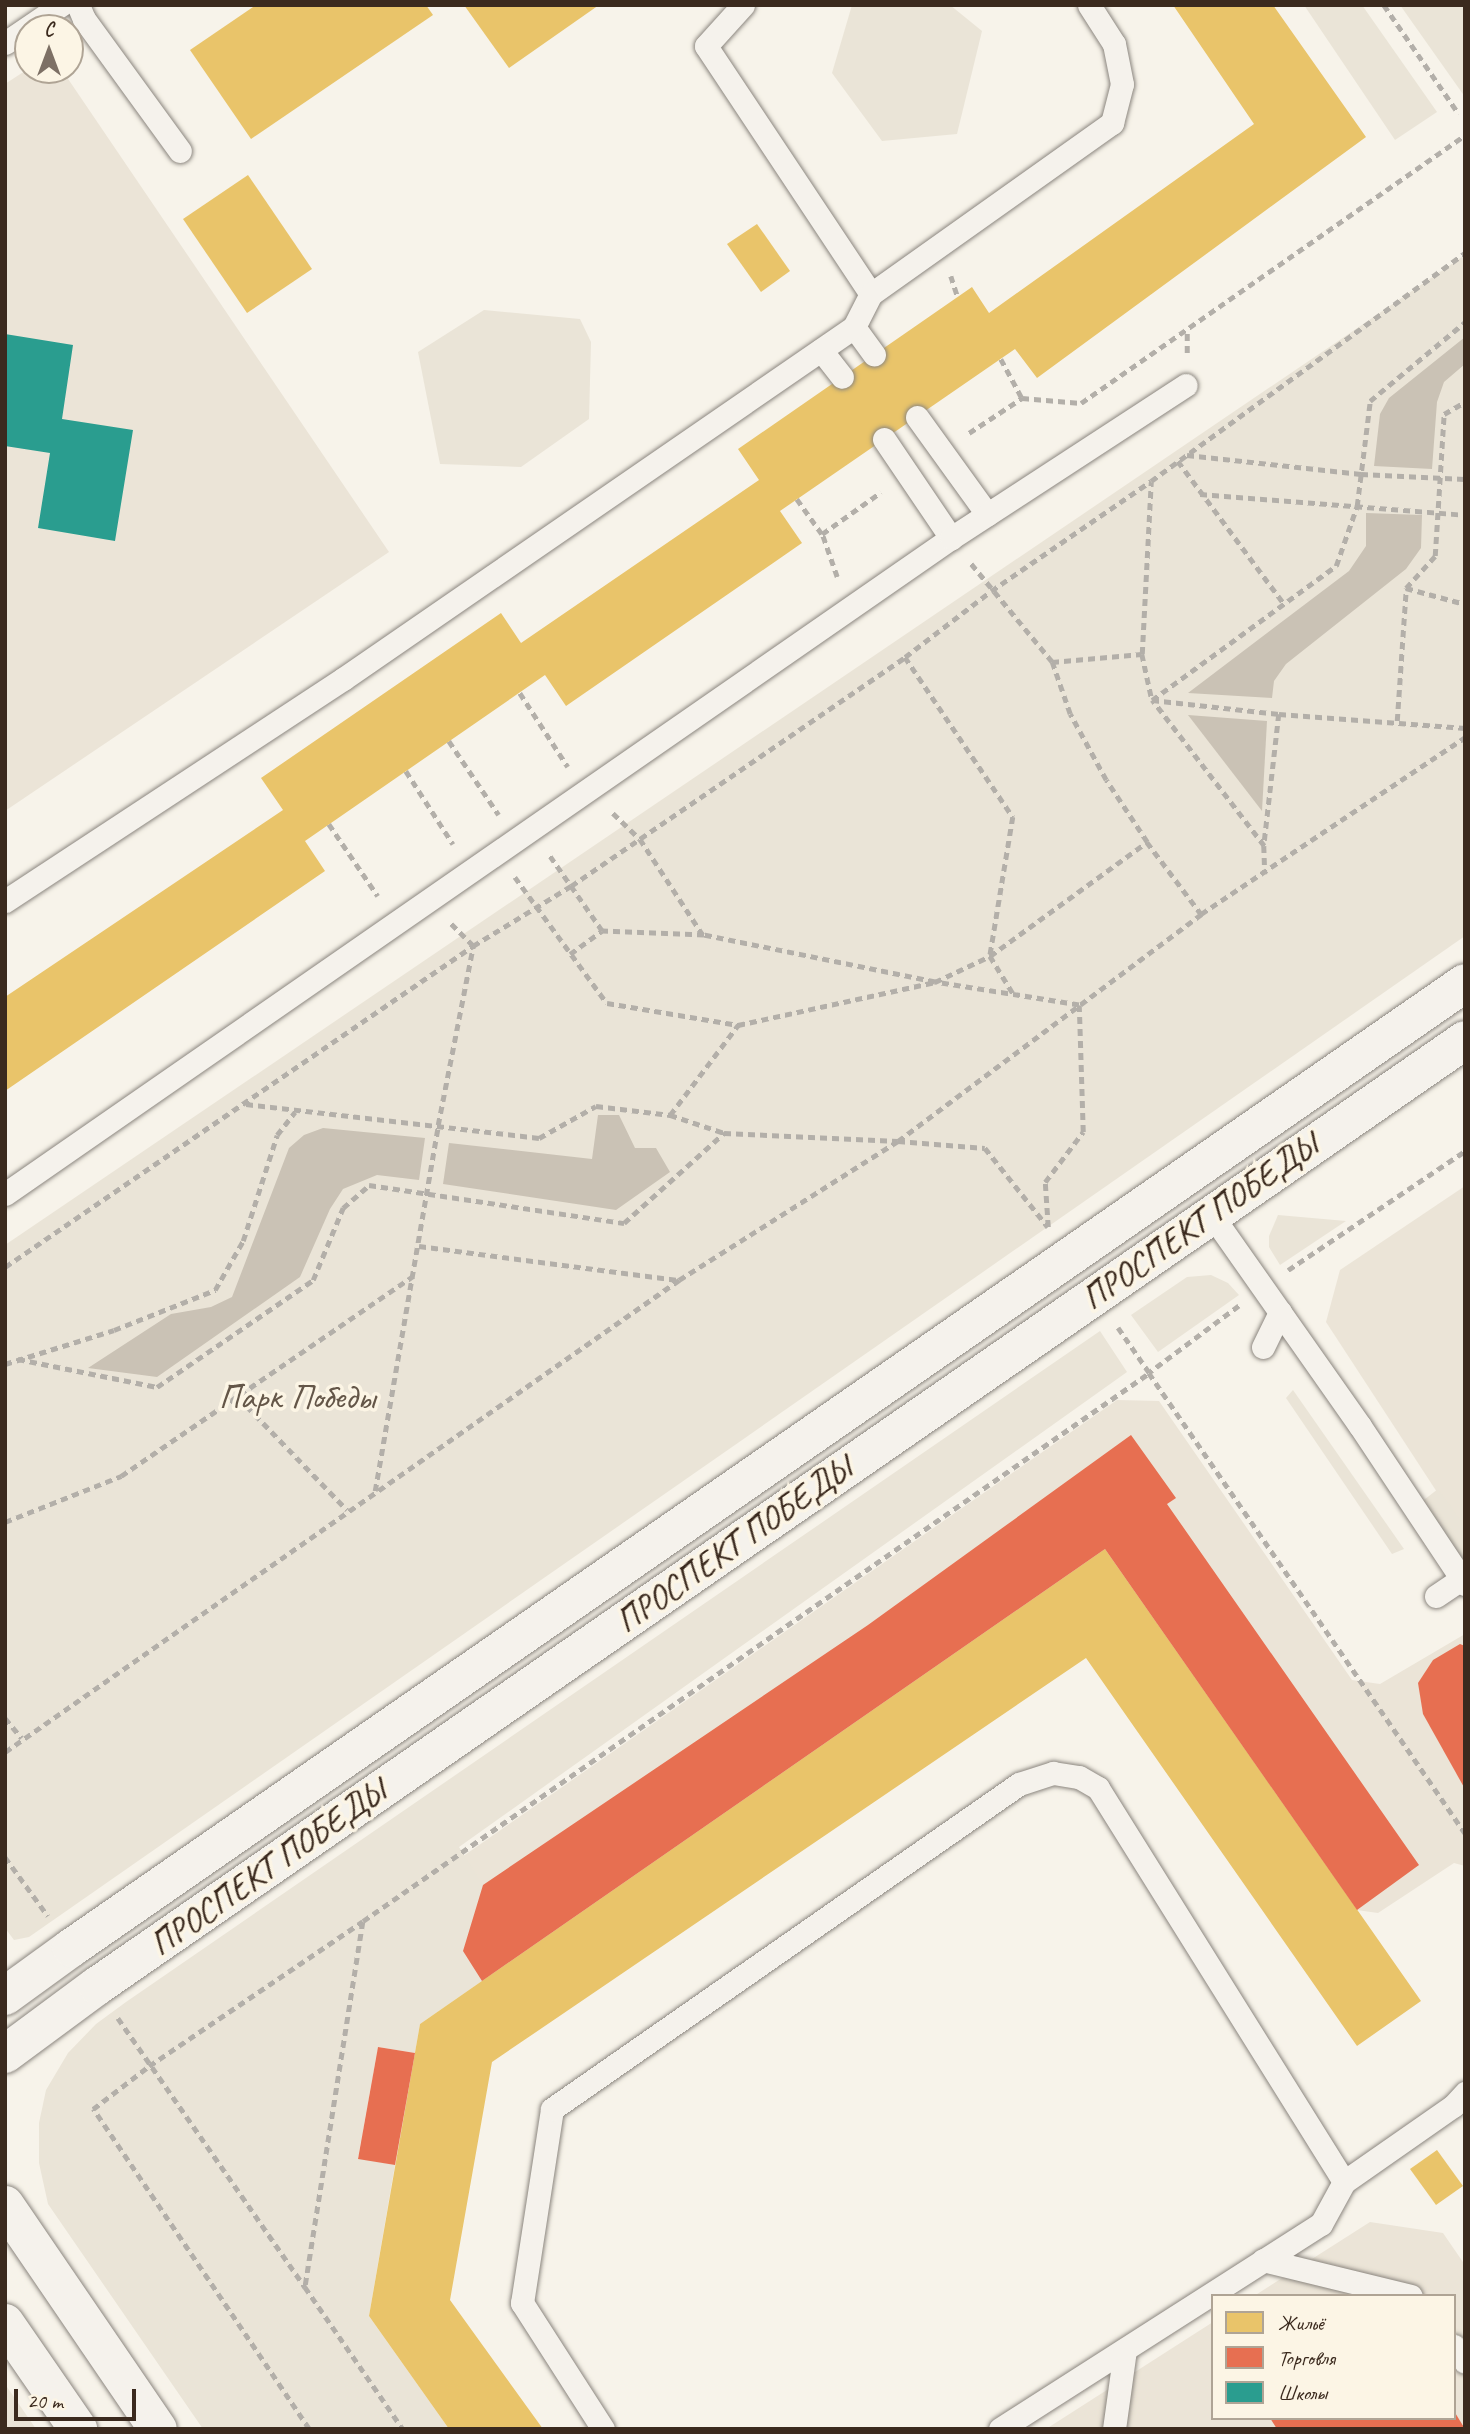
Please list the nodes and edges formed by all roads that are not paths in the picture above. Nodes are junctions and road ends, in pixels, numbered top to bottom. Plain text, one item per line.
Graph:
1 (61, 5) edge
2 (78, 5) edge
3 (743, 5) edge
4 (1088, 5) edge
5 (5, 43) edge
6 (180, 151) dead end
7 (871, 294) junction
8 (854, 327) junction
9 (821, 350) junction
10 (874, 355) dead end
11 (842, 377) dead end
12 (1186, 385) dead end
13 (917, 416) dead end
14 (884, 439) dead end
15 (987, 514) junction
16 (951, 538) junction
17 (5, 901) edge
18 (1465, 983) edge
19 (1465, 1040) edge
20 (5, 1194) edge
21 (1212, 1214) junction
22 (1280, 1312) junction
23 (1262, 1347) dead end
24 (1463, 1582) edge
25 (1436, 1596) dead end
26 (5, 1996) edge
27 (5, 2054) edge
28 (1461, 2103) edge
29 (1344, 2182) junction
30 (5, 2205) edge
31 (1262, 2260) junction
32 (1403, 2294) edge
33 (5, 2323) edge
34 (1125, 2350) junction
35 (78, 2429) edge
36 (158, 2429) edge
37 (603, 2429) edge
38 (1000, 2429) edge
39 (1114, 2429) edge

1 - 5 lane
2 - 6 lane
3 - 7 lane
4 - 7 lane
7 - 8 lane
8 - 9 lane
8 - 10 lane
9 - 11 lane
9 - 17 lane
12 - 15 lane
13 - 15 lane
14 - 16 lane
15 - 16 lane
16 - 20 lane
18 - 26 main road, ПРОСПЕКТ ПОБЕДЫ
19 - 21 main road, ПРОСПЕКТ ПОБЕДЫ
21 - 22 lane
21 - 27 main road, ПРОСПЕКТ ПОБЕДЫ
22 - 23 lane
22 - 24 lane
24 - 25 lane
28 - 29 lane
29 - 31 lane
29 - 37 lane
30 - 36 main road
31 - 32 lane
31 - 34 lane
33 - 35 main road
34 - 38 lane
34 - 39 lane

